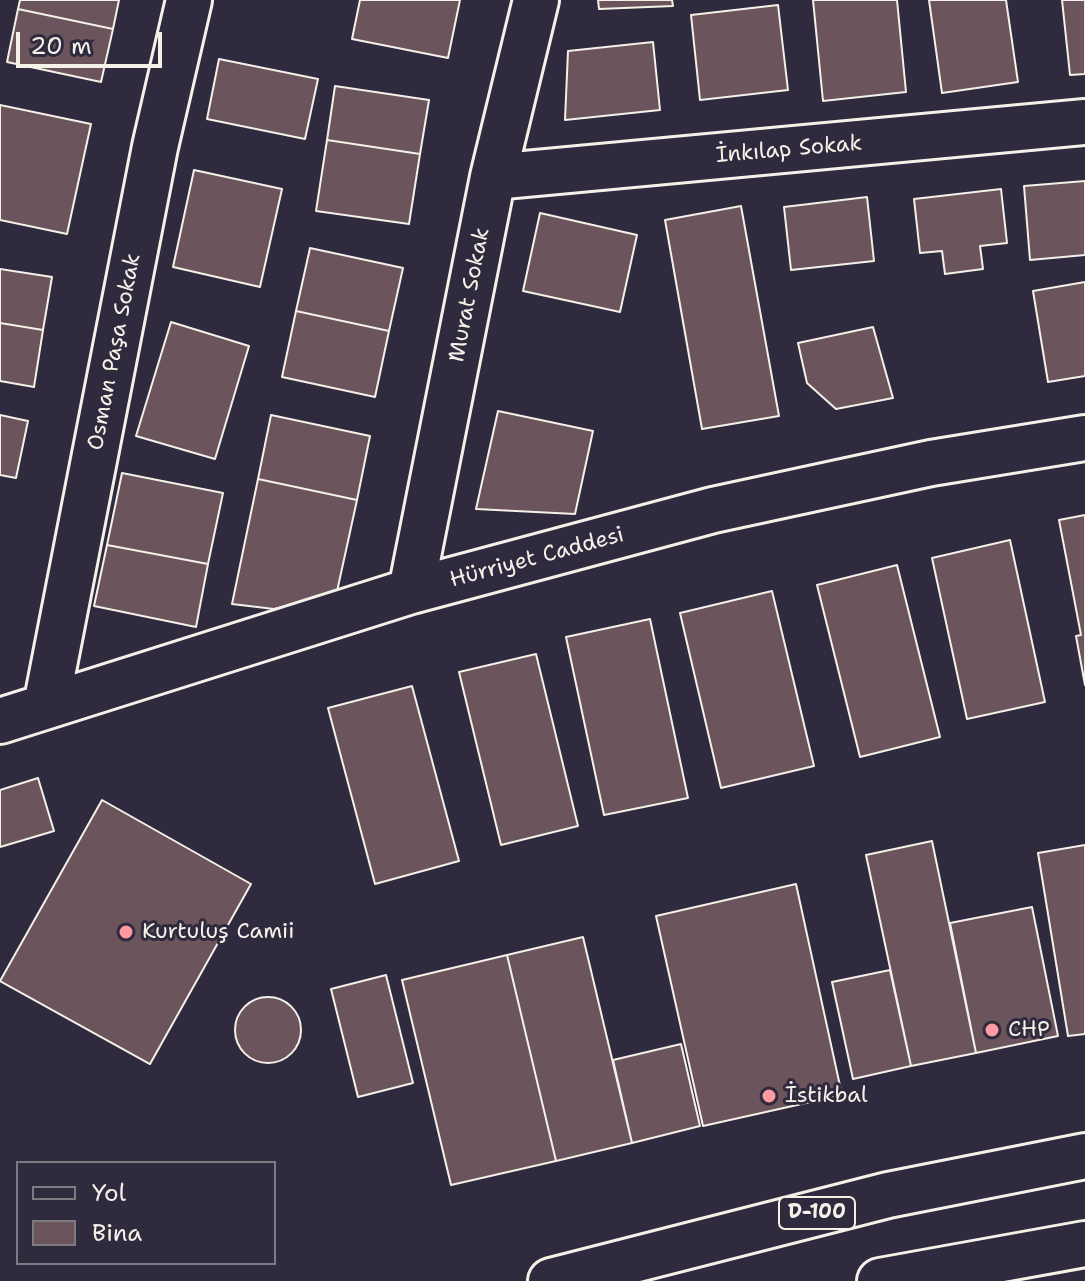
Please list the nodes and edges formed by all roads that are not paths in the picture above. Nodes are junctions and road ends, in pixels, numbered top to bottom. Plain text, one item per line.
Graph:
1 (189, 0) edge
2 (536, 0) edge
3 (1085, 122) edge
4 (493, 177) junction
5 (1085, 438) edge
6 (411, 591) junction
7 (46, 706) junction
8 (0, 721) edge
9 (1085, 1156) edge
10 (1085, 1244) edge
11 (551, 1281) edge
12 (880, 1281) edge

1 - 7 main road, Osman Paşa Sokak
2 - 4 main road, Murat Sokak
3 - 4 main road, İnkılap Sokak
4 - 6 main road, Murat Sokak
5 - 6 main road, Hürriyet Caddesi
6 - 7 main road, Hürriyet Caddesi
7 - 8 main road, Hürriyet Caddesi
9 - 11 main road, D-100
10 - 12 main road

